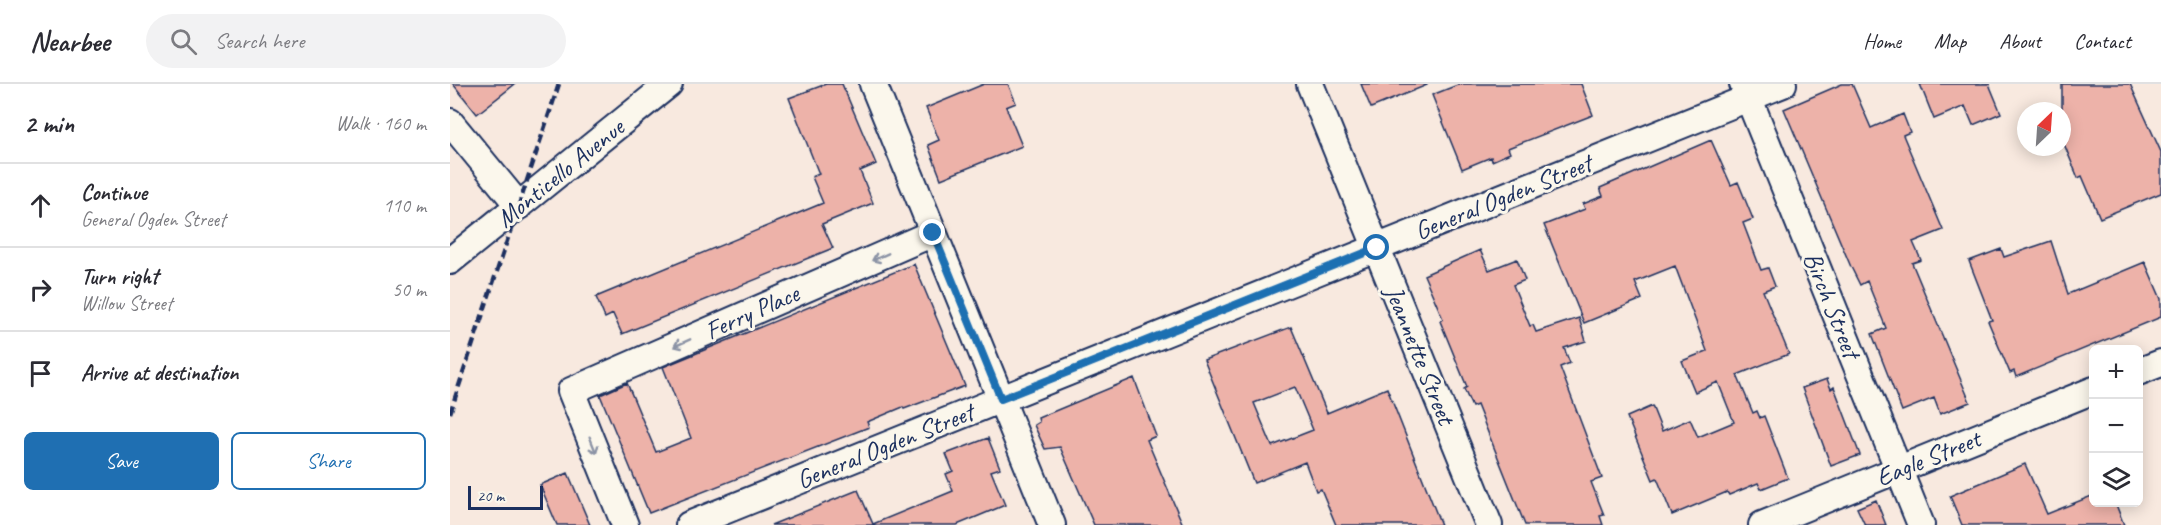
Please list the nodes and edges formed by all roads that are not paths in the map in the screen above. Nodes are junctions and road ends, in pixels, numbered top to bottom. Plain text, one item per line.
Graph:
1 (669, 84) edge
2 (873, 84) edge
3 (1310, 84) edge
4 (1784, 84) edge
5 (1746, 91) edge
6 (450, 122) edge
7 (519, 206) junction
8 (933, 233) junction
9 (1377, 248) junction
10 (450, 261) edge
11 (2161, 363) edge
12 (2143, 370) edge
13 (2089, 392) edge
14 (1001, 399) junction
15 (1898, 470) junction
16 (625, 525) edge
17 (688, 525) edge
18 (1052, 525) edge
19 (1489, 525) edge
20 (1762, 525) edge
21 (1921, 525) edge

1 - 7 street, Monticello Avenue
2 - 8 street
3 - 9 street, Jeannette Street
4 - 5 street, General Ogden Street
5 - 9 street, General Ogden Street
5 - 15 street, Birch Street
6 - 7 street
7 - 10 street, Monticello Avenue
8 - 14 street
8 -> 16 street, Ferry Place
9 - 14 street, General Ogden Street
9 - 19 street, Jeannette Street
11 - 12 street
13 - 15 street, Eagle Street
14 - 17 street, General Ogden Street
14 - 18 street
15 - 20 street, Eagle Street
15 - 21 street, Birch Street

